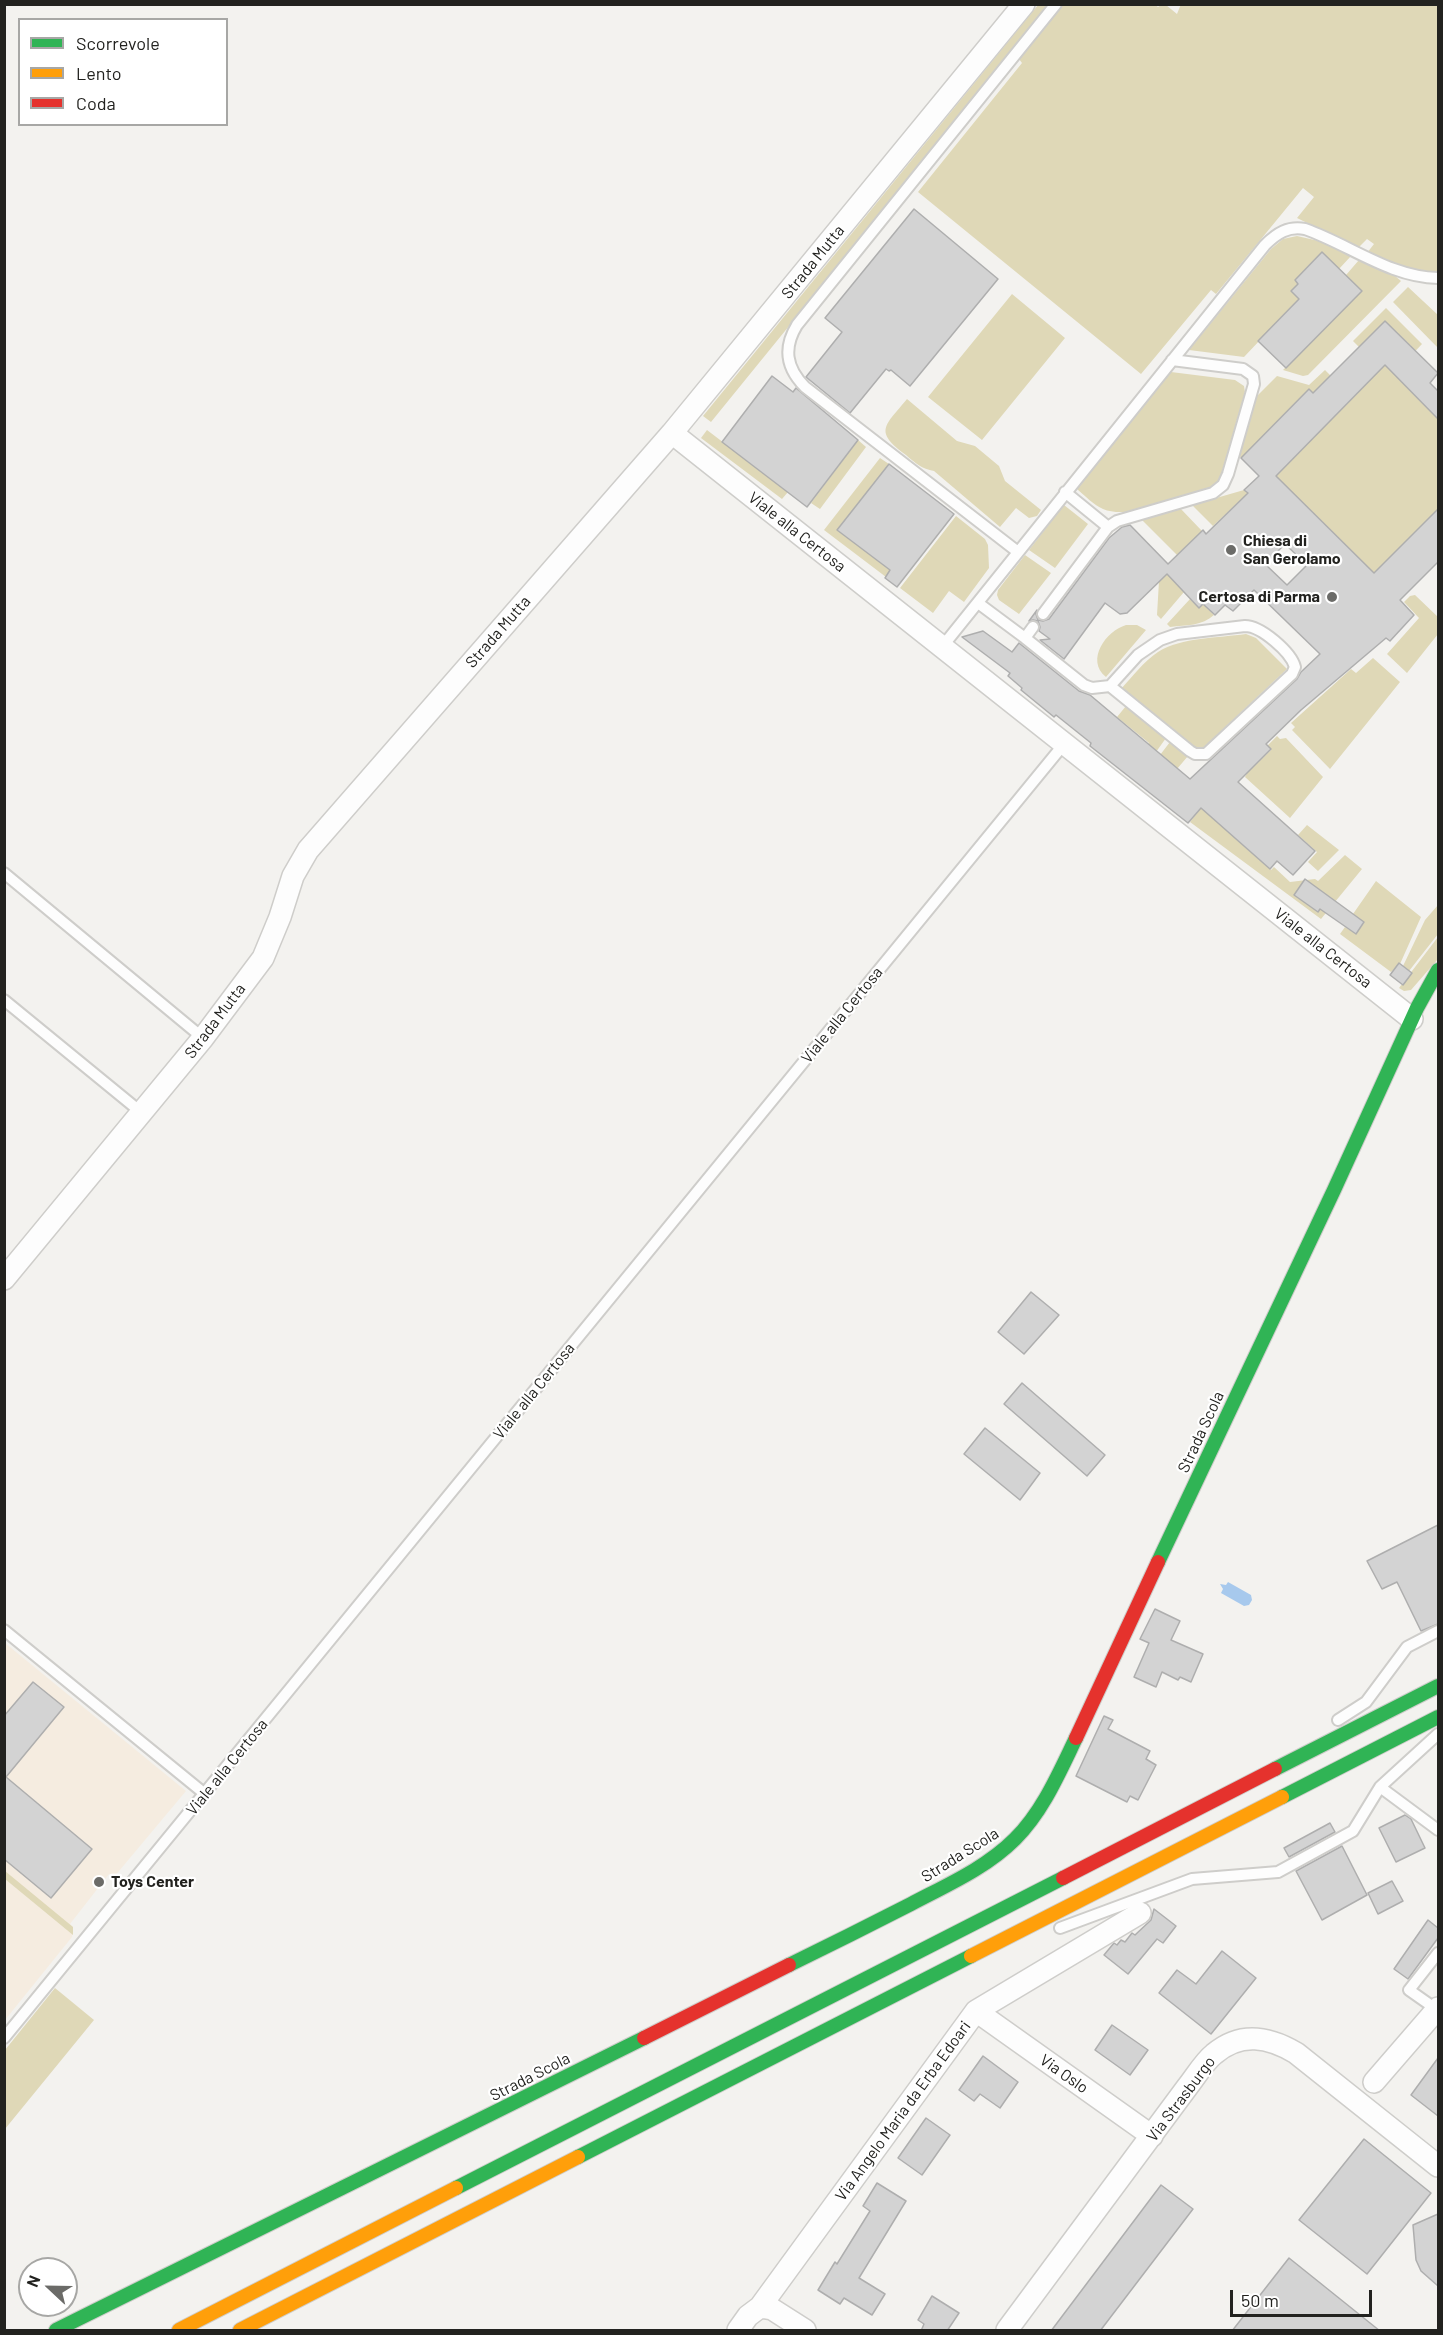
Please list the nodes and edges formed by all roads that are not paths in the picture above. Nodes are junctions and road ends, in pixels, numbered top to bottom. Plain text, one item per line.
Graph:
1 (1024, 4) edge
2 (1056, 4) edge
3 (1438, 278) edge
4 (1172, 360) junction
5 (672, 433) junction
6 (1065, 492) junction
7 (1108, 527) junction
8 (1018, 552) junction
9 (978, 603) junction
10 (1043, 614) dead end
11 (1034, 627) dead end
12 (1025, 638) junction
13 (942, 647) junction
14 (1110, 686) junction
15 (1064, 744) junction
16 (4, 873) edge
17 (1438, 970) edge
18 (4, 1000) edge
19 (1412, 1019) junction
20 (203, 1038) junction
21 (142, 1113) junction
22 (4, 1279) edge
23 (4, 1630) edge
24 (1438, 1631) edge
25 (1438, 1686) edge
26 (1438, 1717) edge
27 (1330, 1725) dead end
28 (1438, 1734) edge
29 (1313, 1737) dead end
30 (1380, 1787) junction
31 (205, 1794) junction
32 (1204, 1806) junction
33 (1438, 1830) edge
34 (1140, 1913) dead end
35 (1047, 1932) dead end
36 (1036, 1936) dead end
37 (1438, 1953) edge
38 (947, 1968) junction
39 (1437, 2008) edge
40 (976, 2011) junction
41 (4, 2038) edge
42 (1374, 2082) junction
43 (1337, 2085) junction
44 (1377, 2117) junction
45 (1152, 2136) junction
46 (1438, 2166) edge
47 (766, 2308) junction
48 (56, 2331) edge
49 (179, 2331) edge
50 (240, 2331) edge
51 (738, 2331) edge
52 (805, 2331) edge
53 (1007, 2331) edge

1 - 5 street, Strada Mutta
2 - 8 lane
3 - 4 lane
4 - 6 lane
4 - 7 lane
5 - 13 street, Viale alla Certosa
5 - 20 street, Strada Mutta
6 - 7 lane
6 - 8 lane
7 - 10 lane
8 - 9 lane
9 - 12 lane
9 - 13 lane
11 - 12 lane
12 - 14 lane
13 - 15 street, Viale alla Certosa
14 - 14 lane
15 - 19 street, Viale alla Certosa
15 - 31 lane, Viale alla Certosa
16 - 20 lane
17 - 19 main road, Strada Scola
18 - 21 lane
19 - 48 main road, Strada Scola
20 - 21 street, Strada Mutta
21 - 22 street, Strada Mutta
23 - 31 lane
24 - 27 lane
25 - 32 main road
26 - 38 main road
28 - 30 lane
29 - 32 lane
30 - 33 lane
30 - 35 lane
31 - 41 lane, Viale alla Certosa
32 - 49 main road
34 - 40 street, Via Angelo Maria da Erba Edoari
36 - 38 lane
37 - 39 lane
38 - 50 main road
39 - 42 street
40 - 45 street, Via Oslo
40 - 47 street, Via Angelo Maria da Erba Edoari
42 - 43 street
42 - 44 street
43 - 44 street, Via Strasburgo
43 - 45 street, Via Strasburgo
44 - 46 street, Via Strasburgo
45 - 53 street, Via Strasburgo
47 - 51 street, Via Angelo Maria da Erba Edoari
47 - 52 street

